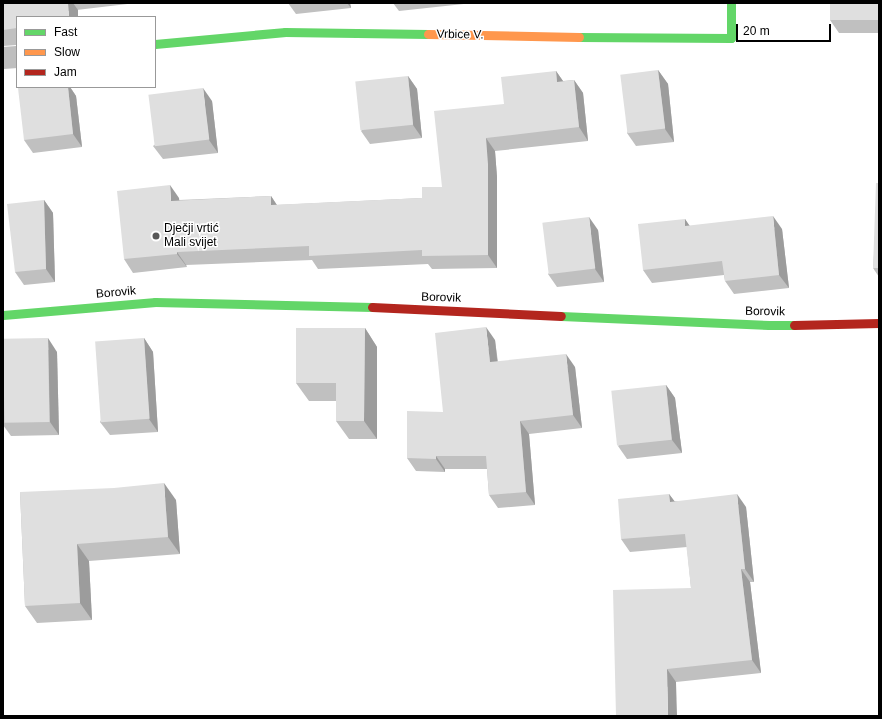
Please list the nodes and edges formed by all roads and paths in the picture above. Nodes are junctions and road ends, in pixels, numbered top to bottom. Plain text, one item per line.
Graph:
1 (731, 3) edge
2 (156, 44) edge
3 (16, 57) edge
4 (3, 58) edge
5 (3, 315) edge
6 (879, 323) edge

1 - 2 street, Vrbice V.
3 - 4 street
5 - 6 street, Borovik

